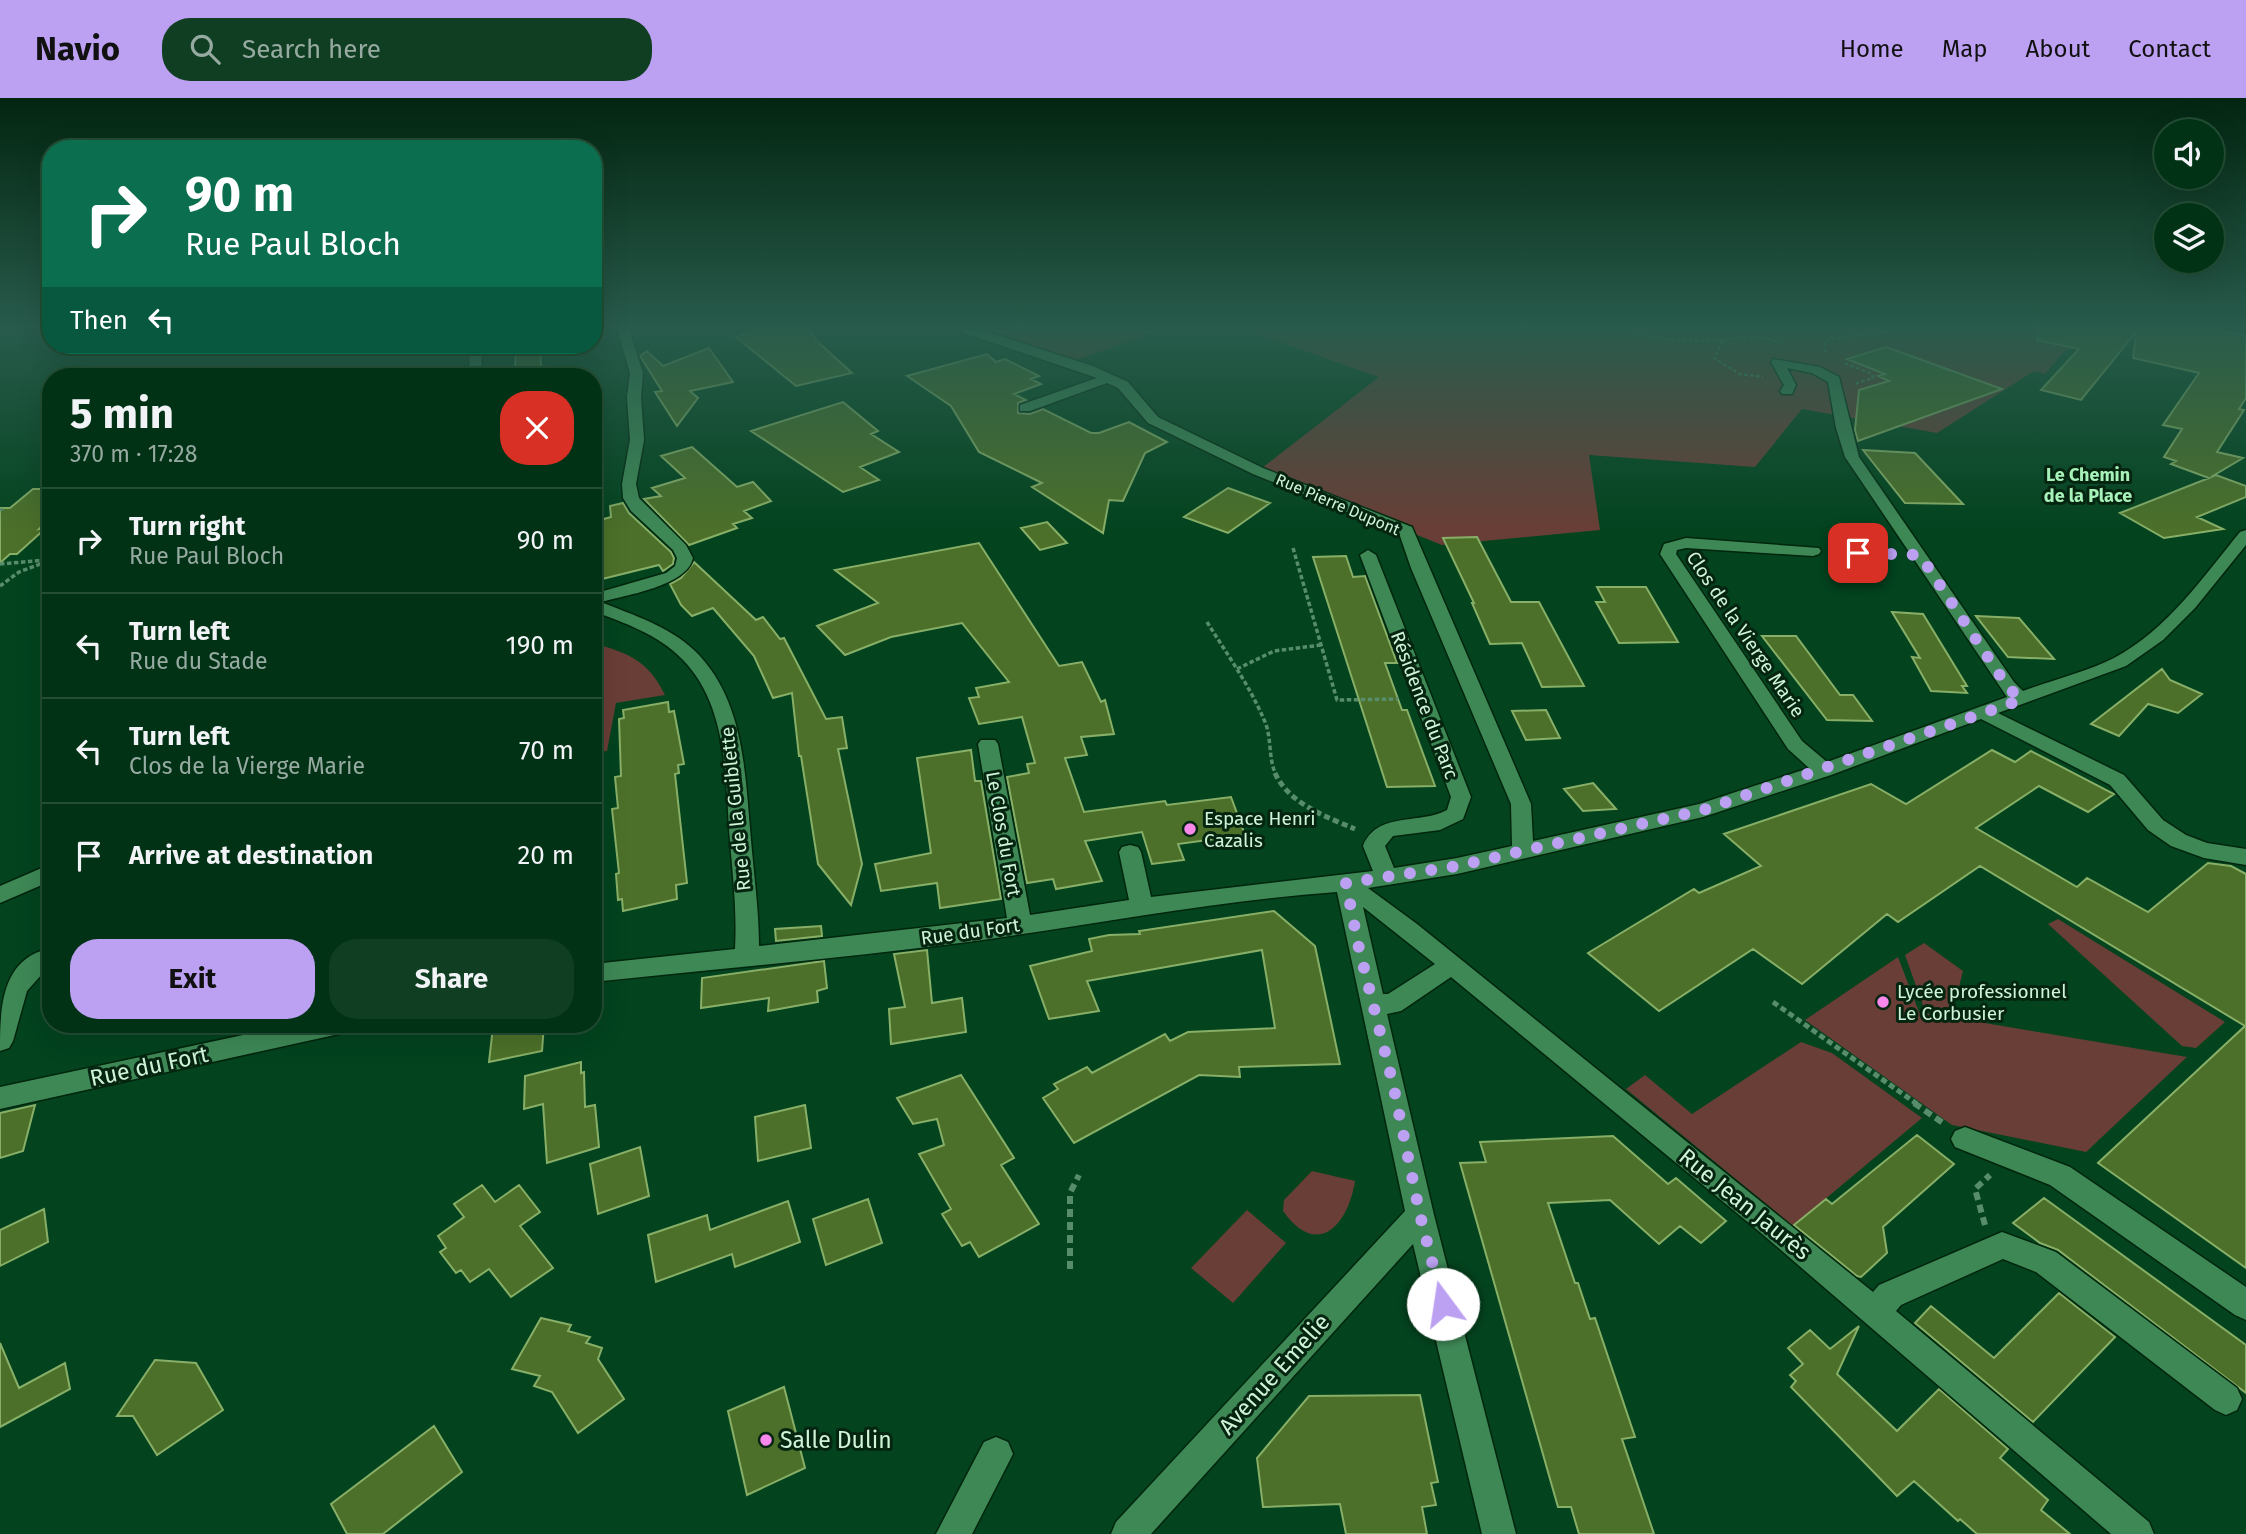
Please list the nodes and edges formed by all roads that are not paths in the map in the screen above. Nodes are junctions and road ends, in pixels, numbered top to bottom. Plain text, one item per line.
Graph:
1 (634, 396) edge
2 (1058, 396) edge
3 (1133, 396) edge
4 (1838, 396) edge
5 (1025, 408) dead end
6 (2246, 534) edge
7 (1813, 551) road end
8 (1368, 555) dead end
9 (602, 599) edge
10 (602, 606) edge
11 (2021, 700) junction
12 (1983, 713) junction
13 (988, 744) dead end
14 (1824, 770) junction
15 (1523, 850) junction
16 (1130, 852) dead end
17 (2246, 858) edge
18 (42, 876) edge
19 (1387, 877) junction
20 (1346, 883) junction
21 (0, 895) edge
22 (1142, 906) junction
23 (1020, 925) junction
24 (747, 957) junction
25 (41, 960) dead end
26 (1451, 965) junction
27 (602, 971) edge
28 (1373, 1004) junction
29 (268, 1033) edge
30 (0, 1041) edge
31 (0, 1098) edge
32 (1965, 1139) road end
33 (1420, 1215) junction
34 (2246, 1305) edge
35 (1875, 1312) junction
36 (2225, 1399) dead end
37 (996, 1454) dead end
38 (953, 1534) edge
39 (1128, 1534) edge
40 (1499, 1534) edge
41 (2137, 1534) edge

1 - 9 street
2 - 5 street
3 - 15 street, Rue Pierre Dupont
4 - 11 street
6 - 11 street, Rue du Fort
7 - 14 street, Clos de la Vierge Marie
8 - 19 street, Résidence du Parc
10 - 24 street, Rue de la Guiblette
11 - 12 street, Rue du Fort
12 - 14 street, Rue du Fort
12 - 17 street
13 - 23 street, Le Clos du Fort
14 - 15 street, Rue du Fort
15 - 19 street, Rue du Fort
16 - 22 street
18 - 21 street
19 - 20 street, Rue du Fort
20 - 22 street, Rue du Fort
20 - 26 street, Rue Jean Jaurès
20 - 28 street
22 - 23 street, Rue du Fort
23 - 24 street, Rue du Fort
24 - 27 street, Rue du Fort
25 - 30 street
26 - 28 street
26 - 35 street, Rue Jean Jaurès
28 - 33 street
29 - 31 street, Rue du Fort
32 - 34 street
33 - 39 street, Avenue Emelie
33 - 40 street
35 - 36 street
35 - 41 street, Rue Jean Jaurès
37 - 38 street

